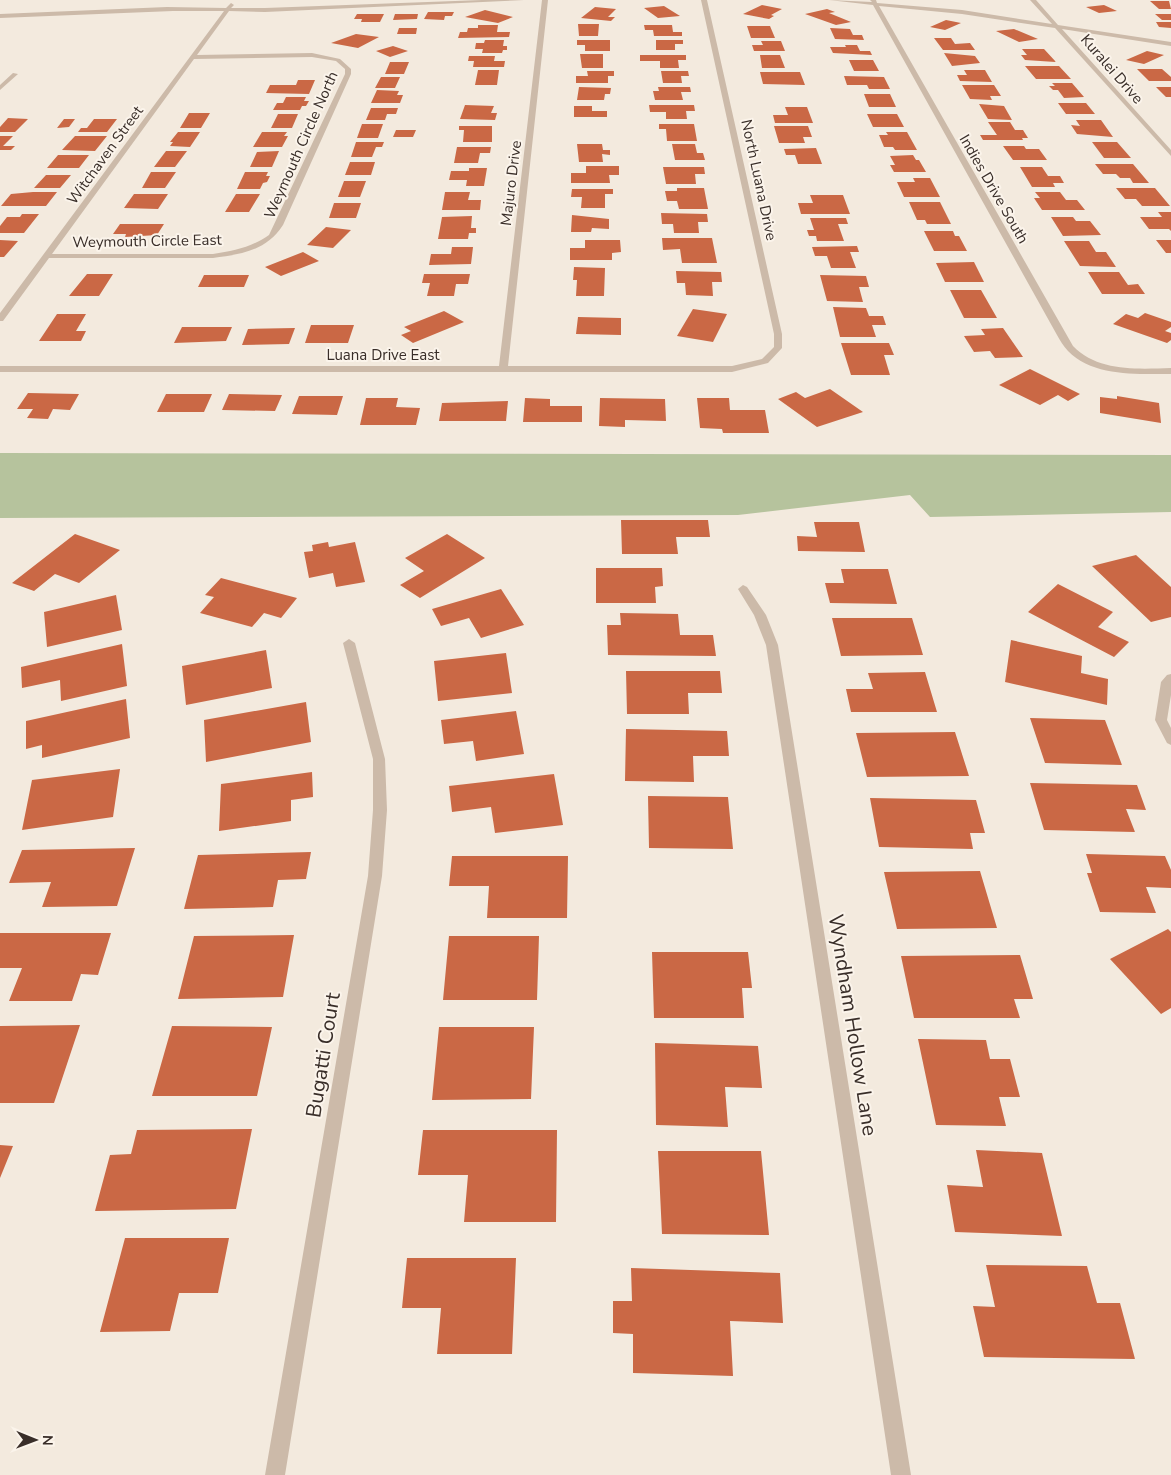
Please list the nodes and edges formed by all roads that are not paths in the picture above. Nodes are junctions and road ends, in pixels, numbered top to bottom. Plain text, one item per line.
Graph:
1 (340, 0) edge
2 (521, 0) edge
3 (545, 0) edge
4 (704, 0) edge
5 (832, 0) edge
6 (1033, 0) edge
7 (874, 2) edge
8 (377, 3) edge
9 (229, 8) junction
10 (1038, 15) dead end
11 (0, 16) edge
12 (1048, 16) junction
13 (1056, 18) dead end
14 (1057, 26) junction
15 (1171, 44) edge
16 (193, 57) junction
17 (15, 74) dead end
18 (0, 88) edge
19 (1171, 154) edge
20 (272, 236) joint
21 (48, 256) junction
22 (0, 319) edge
23 (765, 361) joint
24 (0, 369) edge
25 (503, 369) junction
26 (1171, 371) edge
27 (743, 589) dead end
28 (349, 643) dead end
29 (1171, 678) edge
30 (1171, 740) edge
31 (275, 1475) edge
32 (900, 1475) edge

1 - 9 street
2 - 8 street
3 - 25 street, Majuro Drive
4 - 23 street, North Luana Drive
5 - 7 street
6 - 12 street, Kuralei Drive
7 - 14 street
7 - 26 street, Indies Drive South
8 - 9 street
9 - 11 street
9 - 16 street, Witchaven Street
10 - 12 street
12 - 13 street
12 - 14 street, Kuralei Drive
14 - 15 street
14 - 19 street, Kuralei Drive
16 - 20 street, Weymouth Circle North
16 - 21 street, Witchaven Street
17 - 18 street
20 - 21 street, Weymouth Circle East
21 - 22 street, Witchaven Street
23 - 25 street, Luana Drive East
24 - 25 street, Luana Drive East
27 - 32 street, Wyndham Hollow Lane
28 - 31 street, Bugatti Court
29 - 30 street

